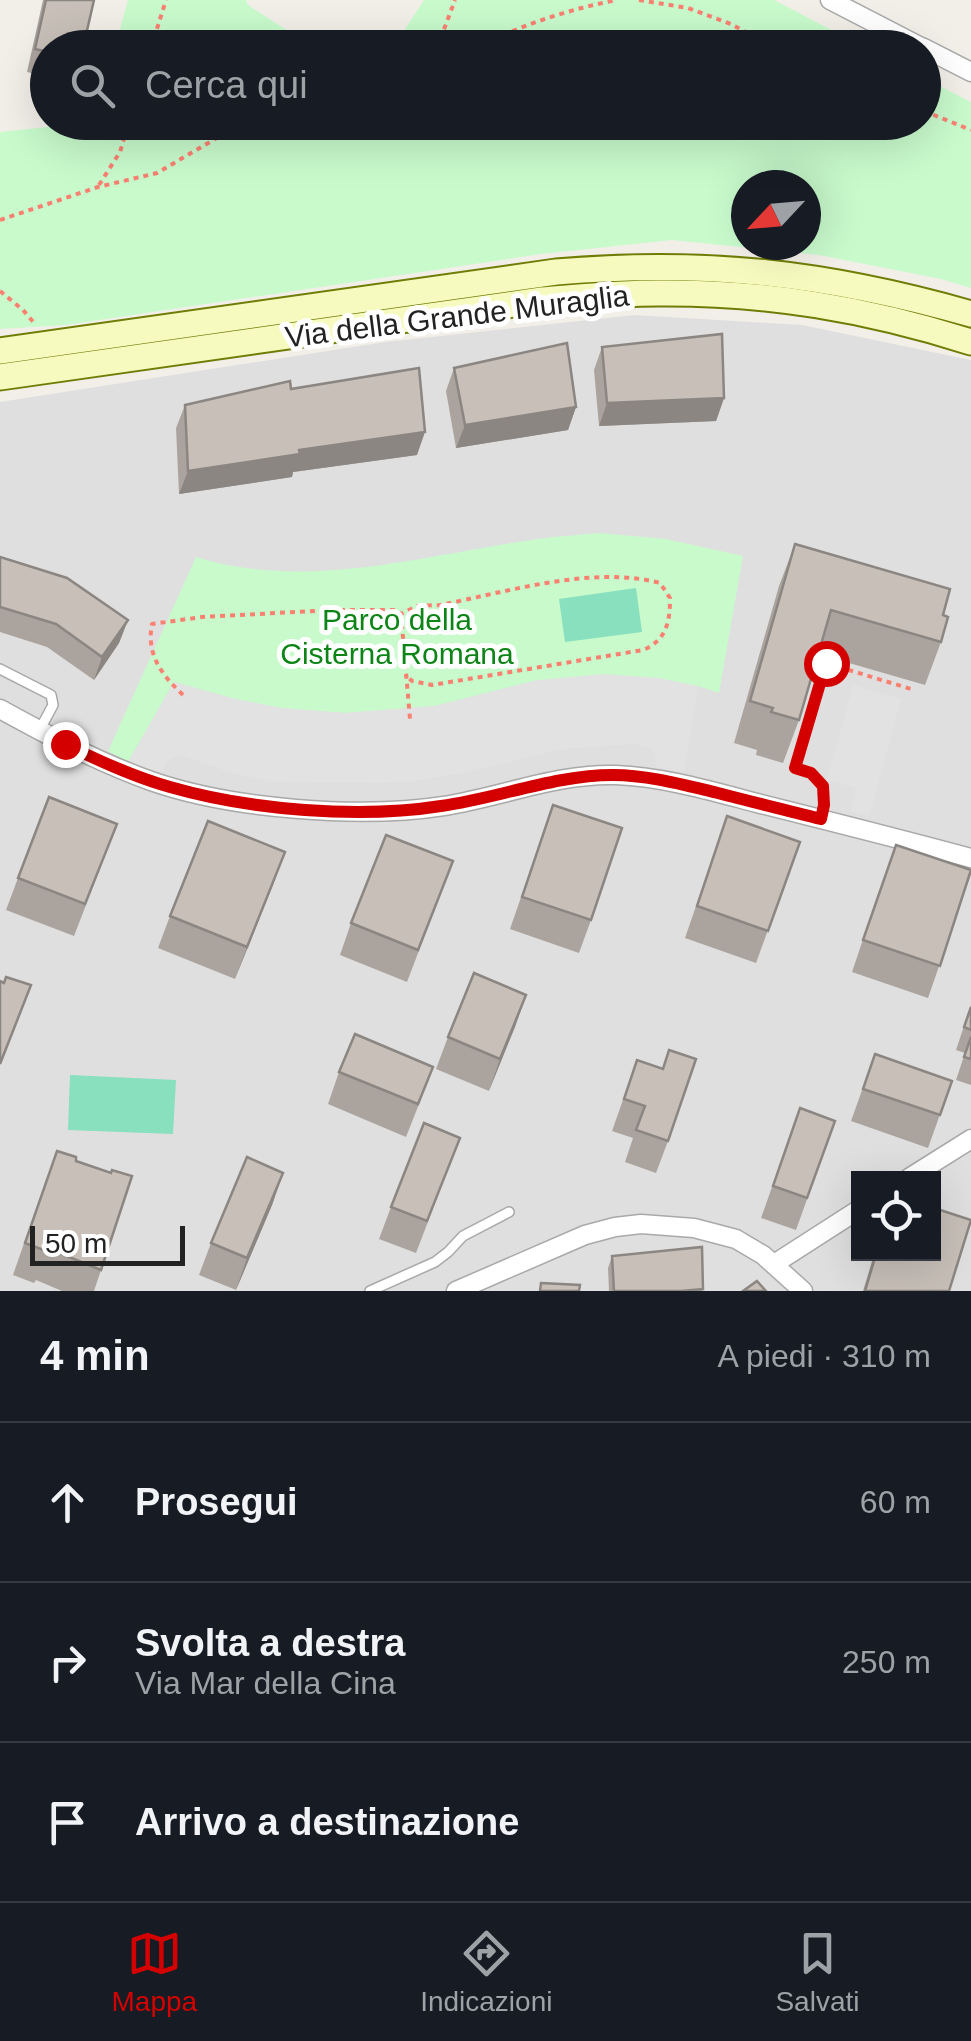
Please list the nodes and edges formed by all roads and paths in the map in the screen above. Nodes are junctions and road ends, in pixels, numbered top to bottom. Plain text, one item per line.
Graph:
1 (166, 0) edge
2 (454, 0) edge
3 (616, 0) edge
4 (639, 0) edge
5 (830, 0) edge
6 (157, 30) edge
7 (443, 30) edge
8 (515, 30) edge
9 (742, 30) edge
10 (888, 30) edge
11 (941, 57) edge
12 (971, 72) edge
13 (941, 118) edge
14 (971, 130) edge
15 (124, 140) edge
16 (213, 140) edge
17 (98, 188) junction
18 (0, 220) edge
19 (0, 291) edge
20 (971, 314) edge
21 (971, 342) edge
22 (50, 343) junction
23 (0, 350) edge
24 (0, 376) edge
25 (401, 614) junction
26 (0, 668) edge
27 (405, 674) junction
28 (910, 689) dead end
29 (184, 696) dead end
30 (0, 709) edge
31 (410, 718) dead end
32 (38, 731) junction
33 (821, 819) junction
34 (971, 858) edge
35 (971, 1139) edge
36 (920, 1171) edge
37 (509, 1212) dead end
38 (851, 1214) edge
39 (774, 1264) junction
40 (370, 1291) edge
41 (456, 1291) edge
42 (803, 1291) edge

1 - 6 path
2 - 7 path
3 - 8 path
4 - 9 path
5 - 10 street
11 - 12 street
13 - 14 path
15 - 17 path
16 - 17 path
17 - 18 path
19 - 22 path
20 - 22 street, Via della Grande Muraglia
21 - 24 street, Via della Grande Muraglia
22 - 23 street, Via della Grande Muraglia
25 - 27 path
25 - 27 path
25 - 29 path
26 - 32 lane
27 - 31 path
28 - 33 path
30 - 32 street
32 - 33 street
33 - 34 street
35 - 36 street
37 - 40 lane
38 - 39 street
39 - 41 street
39 - 42 street

